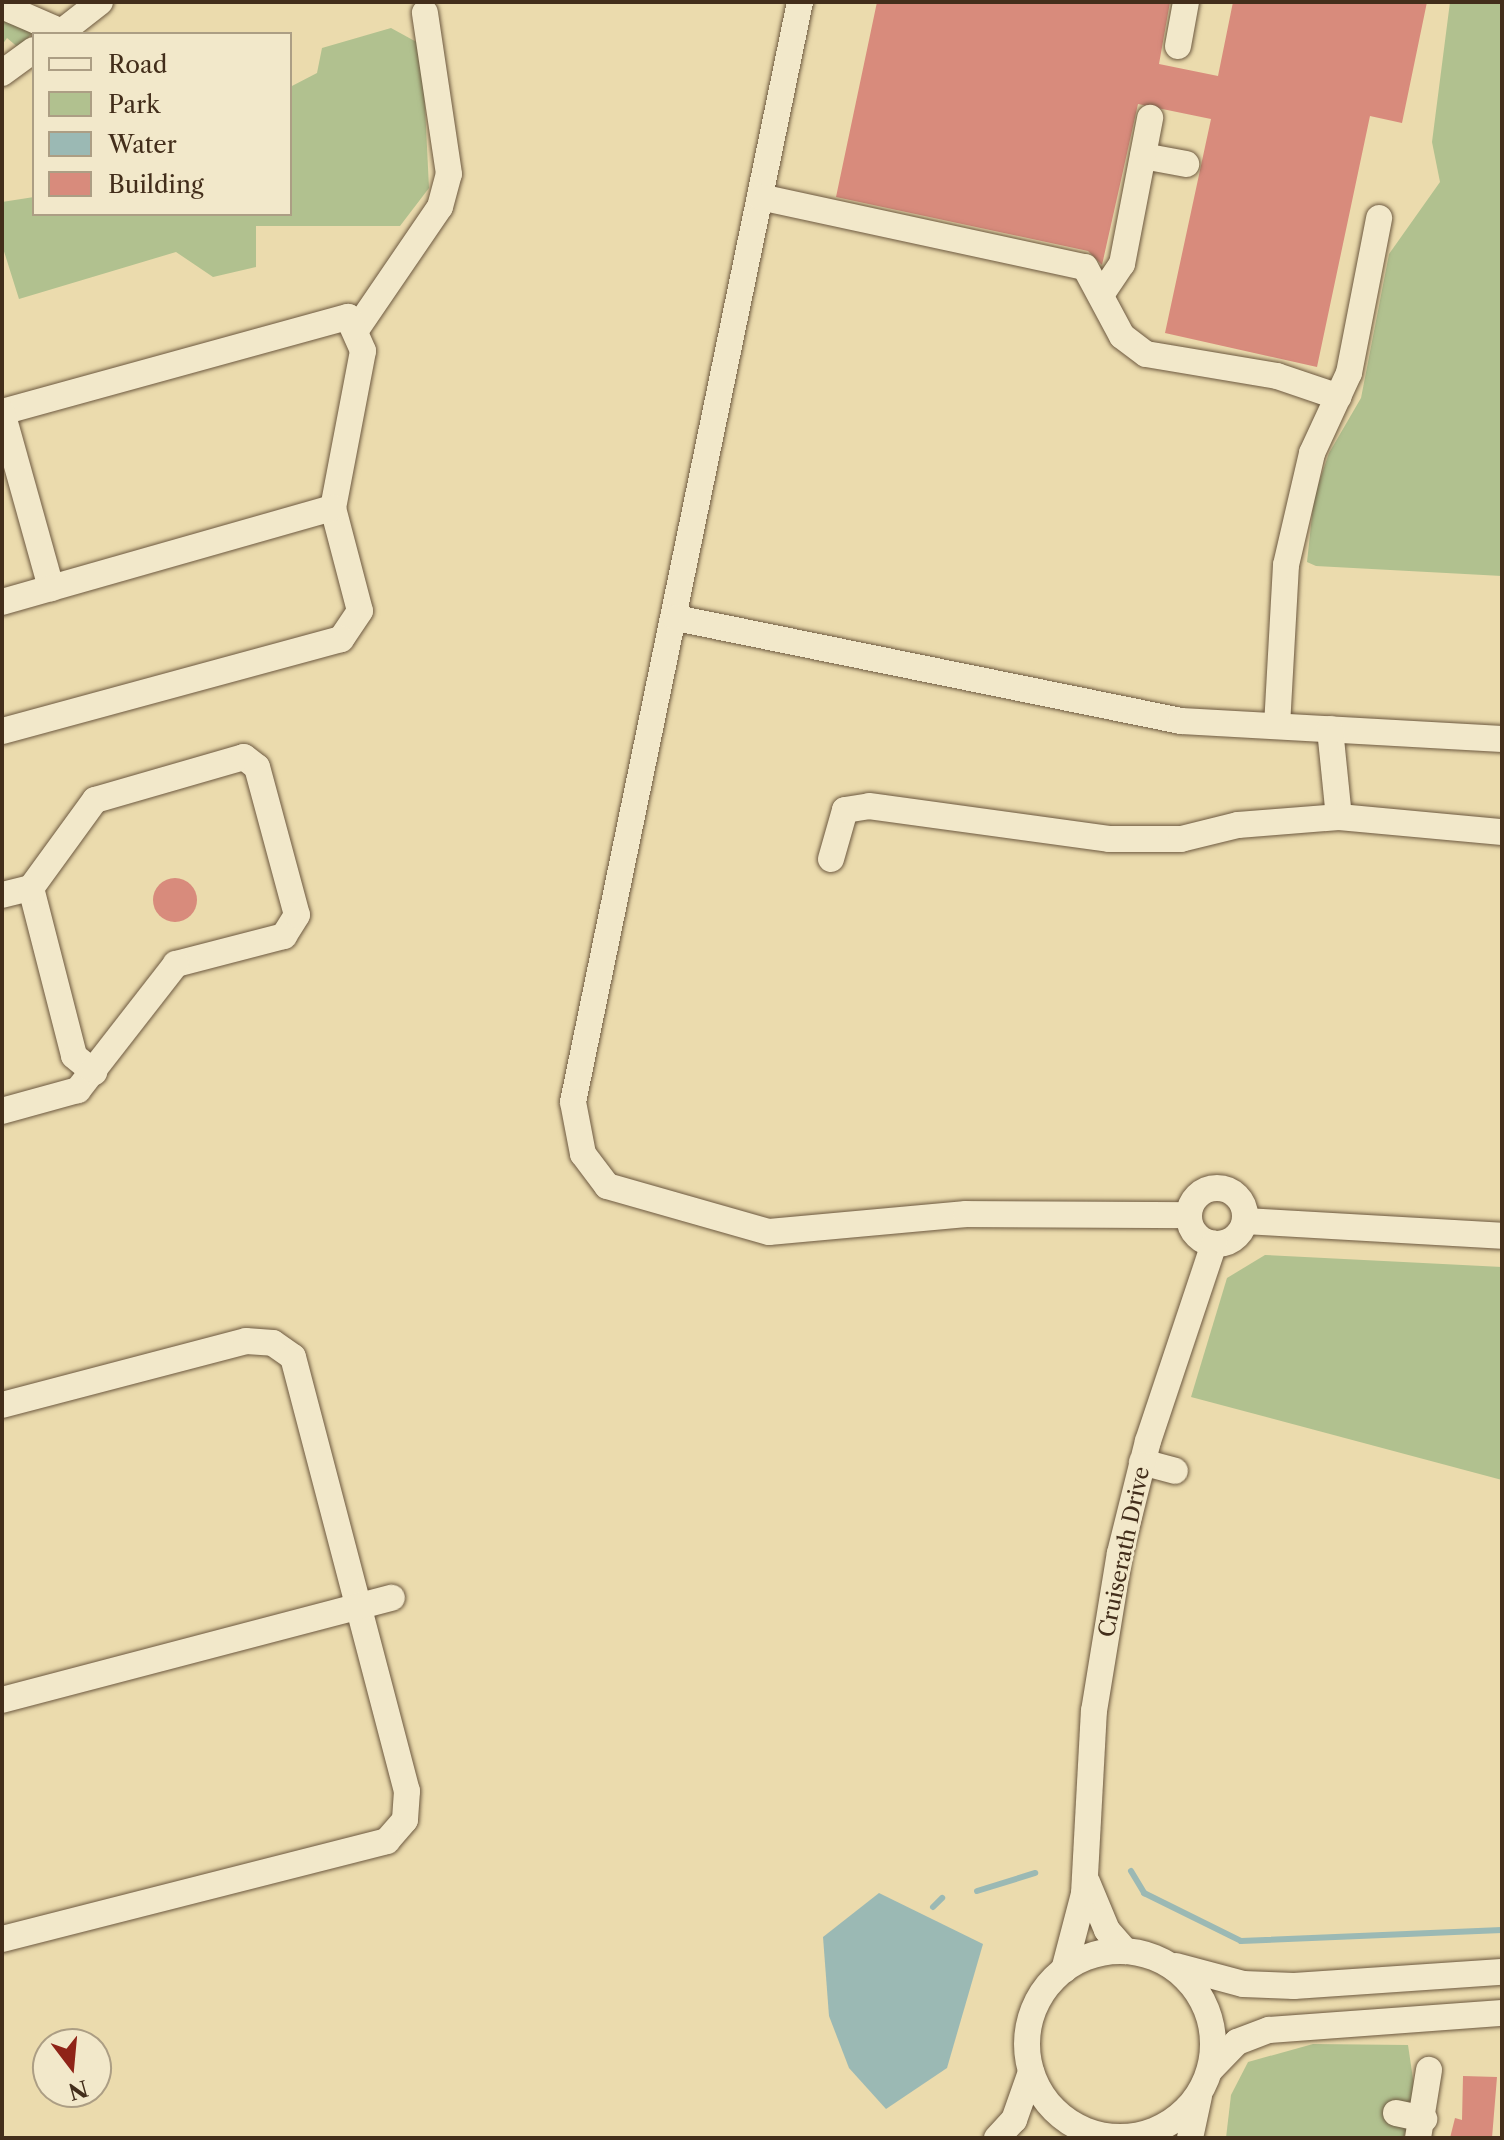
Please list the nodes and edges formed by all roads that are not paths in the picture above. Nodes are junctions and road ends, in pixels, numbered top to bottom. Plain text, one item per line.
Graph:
1 (100, 2) edge
2 (800, 2) edge
3 (1186, 2) edge
4 (2, 6) edge
5 (425, 13) dead end
6 (59, 32) edge
7 (62, 32) edge
8 (1178, 46) dead end
9 (32, 51) edge
10 (2, 73) edge
11 (1150, 118) dead end
12 (1143, 156) junction
13 (1186, 164) dead end
14 (760, 197) junction
15 (1379, 218) dead end
16 (1103, 292) junction
17 (358, 327) junction
18 (1339, 397) junction
19 (3, 408) edge
20 (333, 508) junction
21 (51, 588) junction
22 (2, 602) edge
23 (2, 620) edge
24 (673, 631) junction
25 (1277, 726) junction
26 (1330, 729) junction
27 (2, 731) edge
28 (1502, 739) edge
29 (1339, 817) junction
30 (1502, 832) edge
31 (831, 859) dead end
32 (31, 888) junction
33 (2, 895) edge
34 (94, 1072) junction
35 (2, 1111) edge
36 (1189, 1215) junction
37 (1245, 1221) junction
38 (1502, 1236) edge
39 (1214, 1244) junction
40 (2, 1405) edge
41 (1142, 1462) junction
42 (1175, 1471) dead end
43 (392, 1598) dead end
44 (362, 1606) junction
45 (2, 1700) edge
46 (1085, 1871) junction
47 (2, 1939) edge
48 (1125, 1951) junction
49 (1165, 1962) junction
50 (1064, 1970) junction
51 (1502, 1972) edge
52 (1502, 2013) edge
53 (1429, 2070) dead end
54 (1031, 2072) junction
55 (1205, 2081) junction
56 (1396, 2113) dead end
57 (1421, 2129) edge
58 (1104, 2137) edge
59 (1138, 2137) edge
60 (997, 2138) edge
61 (1190, 2138) edge

1 - 7 street
2 - 14 street
3 - 8 street
4 - 6 street
5 - 17 street
9 - 10 street
11 - 12 street
12 - 13 street
12 - 16 street
14 - 16 street
14 - 24 street
15 - 18 street
16 - 18 street
17 - 19 street
17 - 20 street
18 - 25 street
19 - 21 street
20 - 21 street
20 - 27 street
21 - 22 street
21 - 23 street
24 - 25 street
24 - 36 street
25 - 26 street
26 - 28 street
26 - 29 street
29 - 30 street
29 - 31 street
32 - 33 street
32 - 34 street
32 - 34 street
34 - 35 street
36 - 37 street
36 - 39 street
37 - 38 street
37 - 39 street
39 - 41 street, Cruiserath Drive
40 - 44 street
41 - 42 street
41 - 46 street, Cruiserath Drive
43 - 44 street
44 - 45 street
44 - 47 street
46 - 48 street, Cruiserath Drive
46 - 50 street, Cruiserath Drive
48 - 49 street
48 - 50 street
49 - 51 street
49 - 55 street
50 - 54 street
52 - 55 street
53 - 57 street
54 - 58 street
54 - 60 street
55 - 59 street
55 - 61 street
56 - 57 street
58 - 59 street

